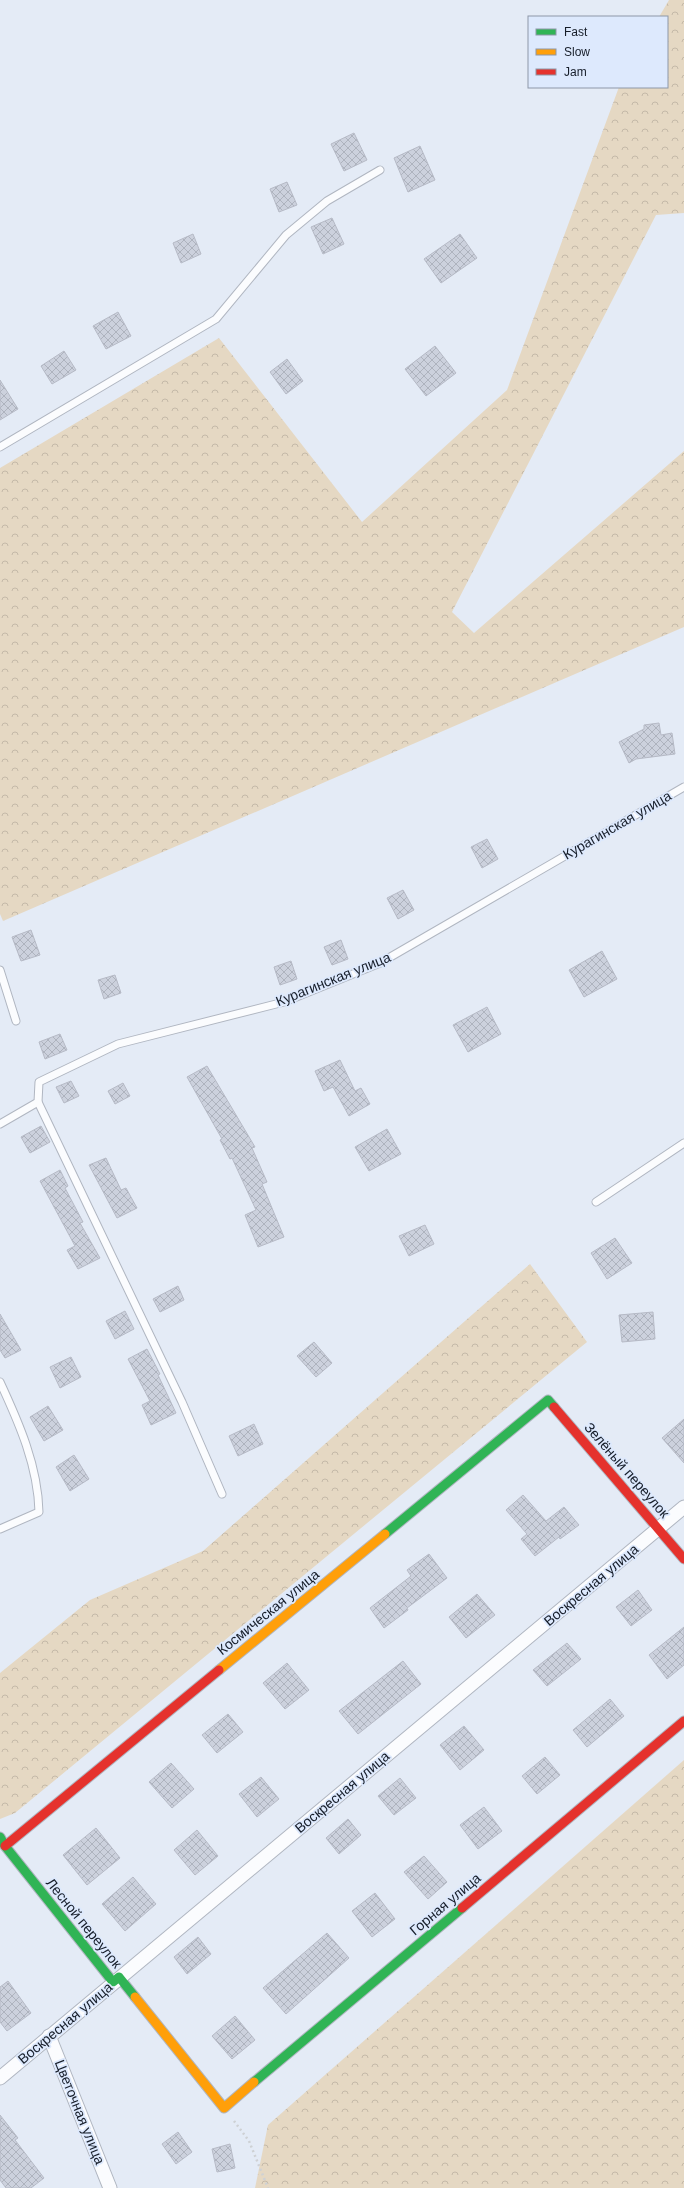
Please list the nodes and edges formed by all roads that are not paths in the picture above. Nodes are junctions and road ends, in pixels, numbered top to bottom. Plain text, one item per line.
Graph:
1 (380, 170) dead end
2 (0, 447) edge
3 (684, 787) edge
4 (0, 970) edge
5 (16, 1021) dead end
6 (38, 1102) junction
7 (0, 1124) edge
8 (684, 1143) edge
9 (596, 1202) dead end
10 (0, 1382) edge
11 (548, 1400) joint
12 (222, 1494) dead end
13 (684, 1507) edge
14 (0, 1528) edge
15 (659, 1528) junction
16 (684, 1559) edge
17 (684, 1721) edge
18 (0, 1837) edge
19 (5, 1846) junction
20 (116, 1979) junction
21 (50, 2036) junction
22 (0, 2078) edge
23 (224, 2108) joint
24 (110, 2188) edge

1 - 2 lane
3 - 6 lane, Курагинская улица
4 - 5 lane
6 - 7 lane
6 - 12 lane
8 - 9 lane
10 - 14 lane
11 - 15 street, Зелёный переулок
11 - 19 street, Космическая улица
13 - 15 street, Воскресная улица
15 - 16 street, Зелёный переулок
15 - 20 street, Воскресная улица
17 - 23 street, Горная улица
18 - 19 street, Лесной переулок
19 - 20 street, Лесной переулок
20 - 21 street, Воскресная улица
20 - 23 street, Лесной переулок
21 - 22 street, Воскресная улица
21 - 24 street, Цветочная улица

